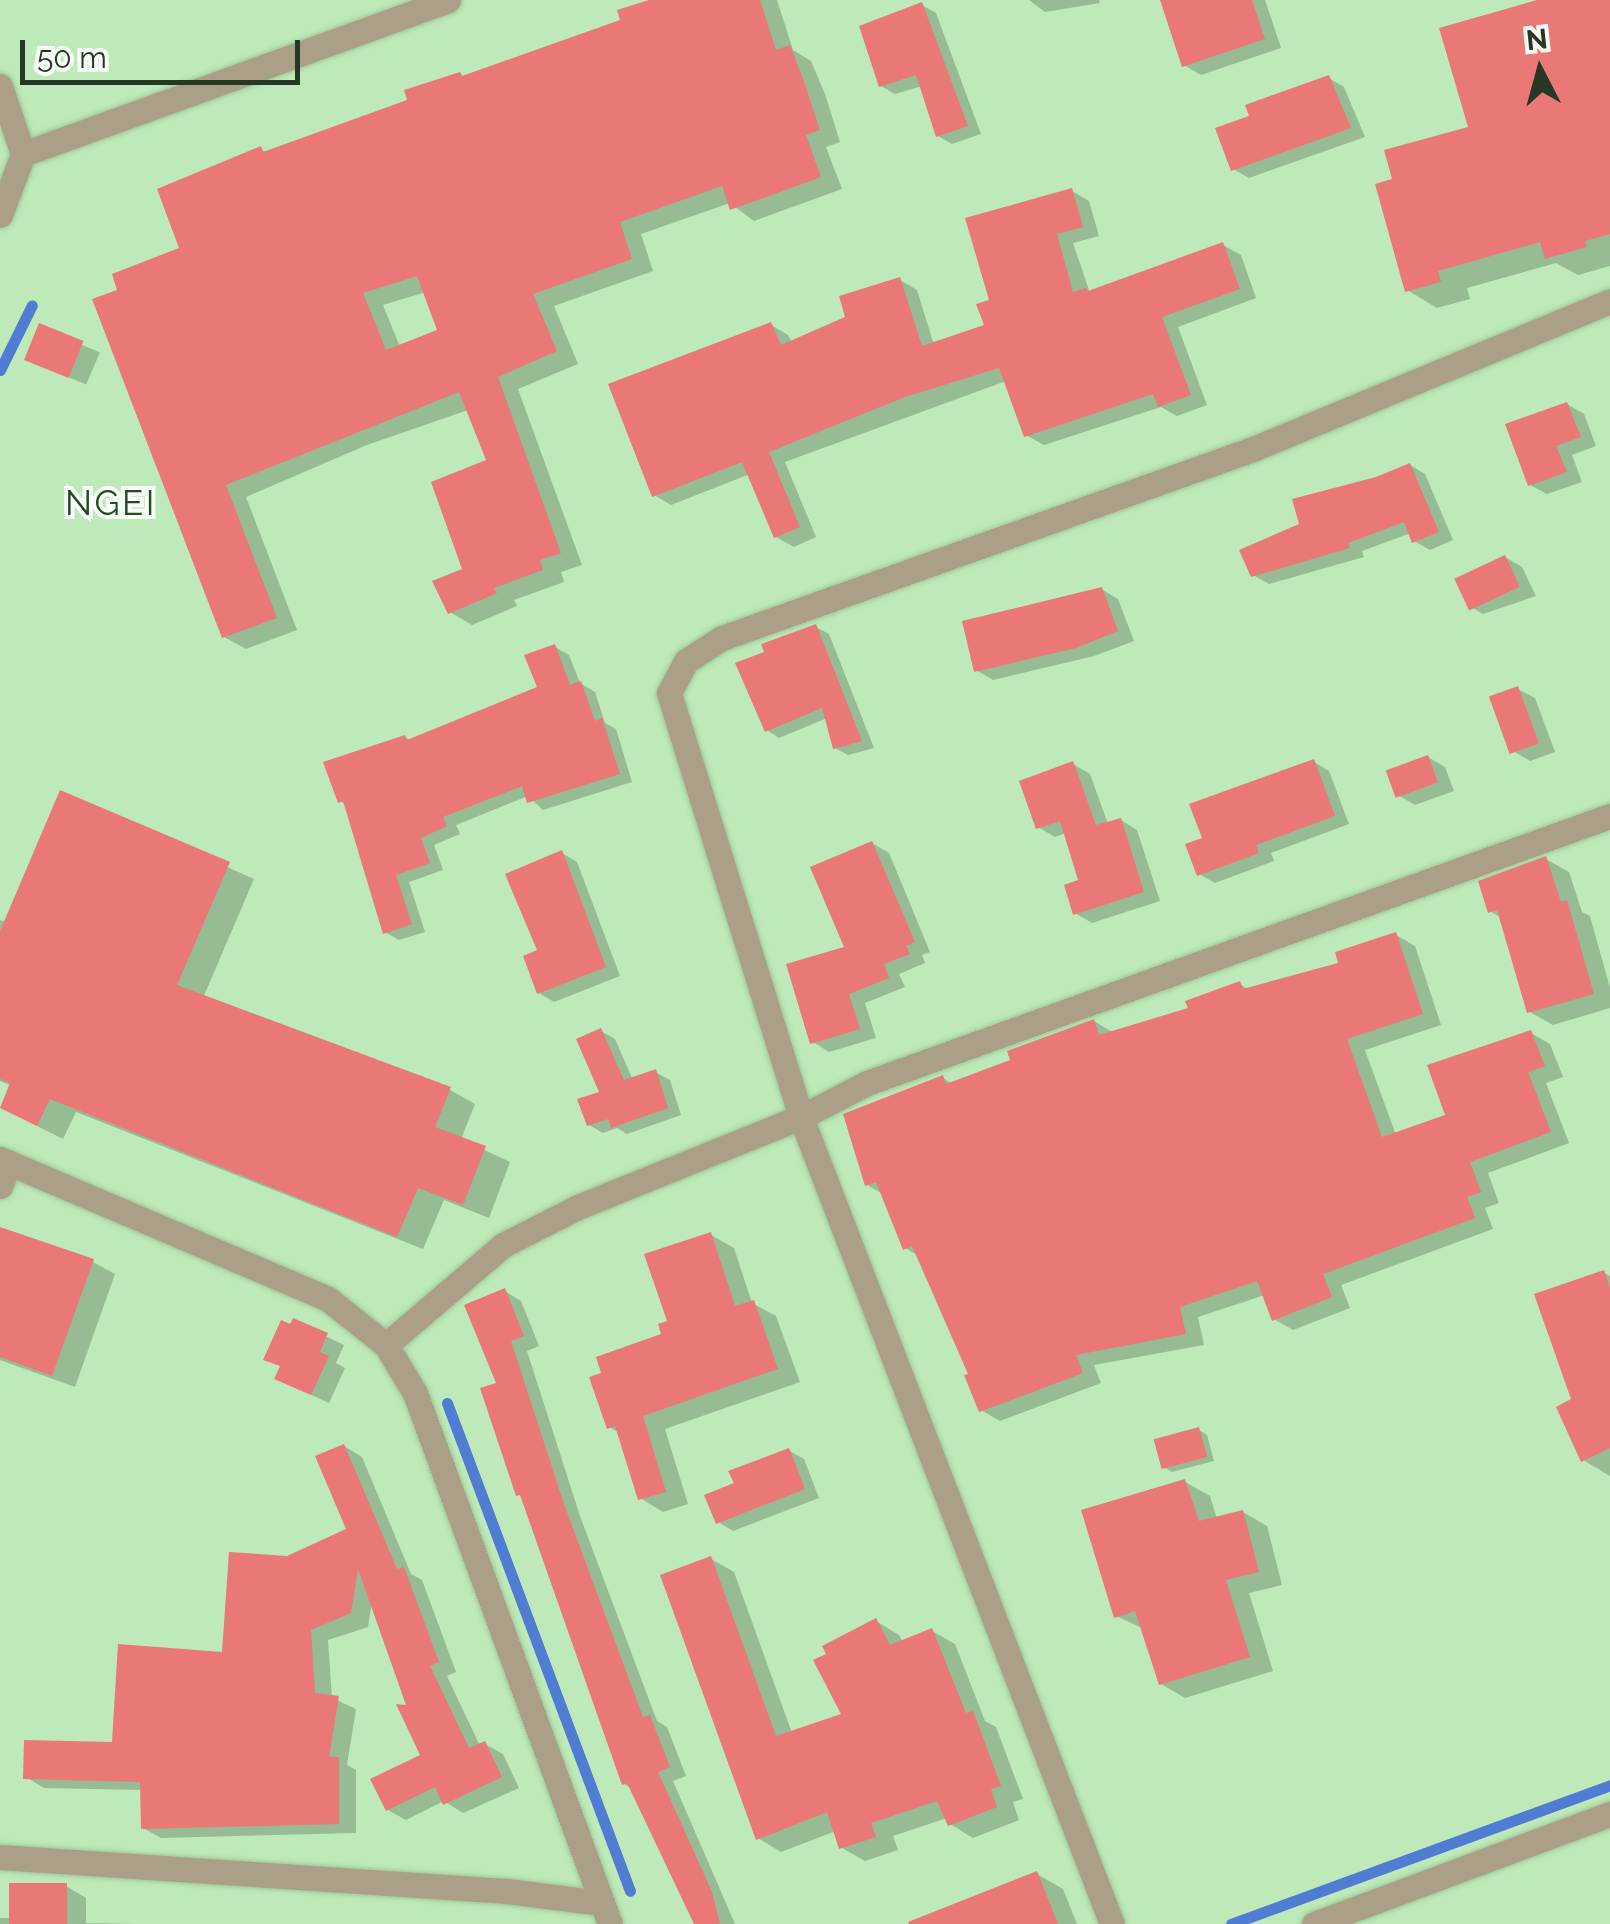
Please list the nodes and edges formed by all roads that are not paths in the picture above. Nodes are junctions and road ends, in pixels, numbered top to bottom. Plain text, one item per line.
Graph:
1 (448, 0) edge
2 (0, 86) edge
3 (23, 154) junction
4 (0, 215) edge
5 (1610, 301) edge
6 (1610, 816) edge
7 (801, 1118) junction
8 (3, 1169) edge
9 (386, 1345) junction
10 (1610, 1814) edge
11 (0, 1857) edge
12 (606, 1914) edge
13 (1112, 1924) edge
14 (1314, 1924) edge

1 - 3 street
2 - 3 street
3 - 4 street
5 - 7 street
6 - 7 street
7 - 9 street
7 - 13 street
8 - 9 street
9 - 12 street
10 - 14 street
11 - 12 street

